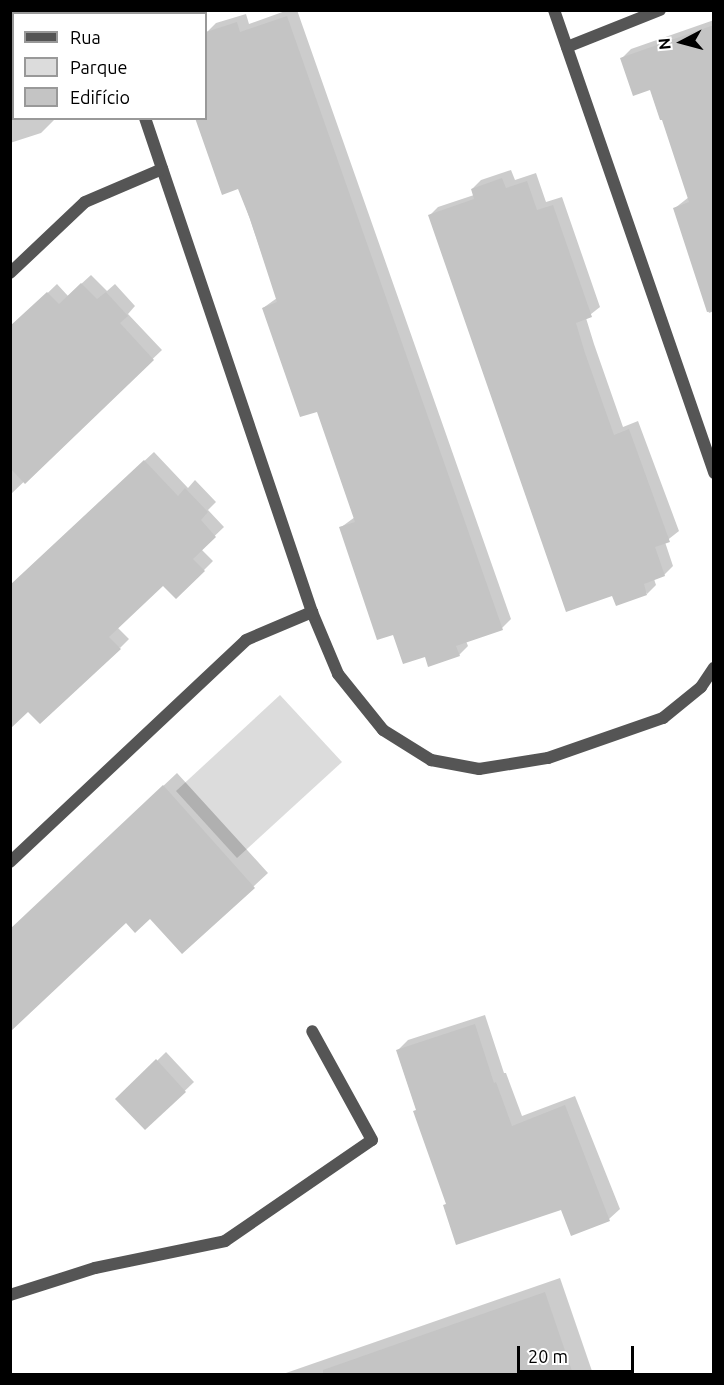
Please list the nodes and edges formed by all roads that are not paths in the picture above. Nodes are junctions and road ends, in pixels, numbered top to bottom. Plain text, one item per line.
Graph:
1 (554, 10) edge
2 (660, 10) edge
3 (567, 46) junction
4 (146, 120) edge
5 (162, 169) junction
6 (10, 273) edge
7 (714, 473) edge
8 (312, 612) junction
9 (714, 668) edge
10 (10, 862) edge
11 (312, 1031) dead end
12 (10, 1294) edge

1 - 3 street
2 - 3 street
3 - 7 street
4 - 5 street
5 - 6 street
5 - 8 street
8 - 9 street
8 - 10 street
11 - 12 street

